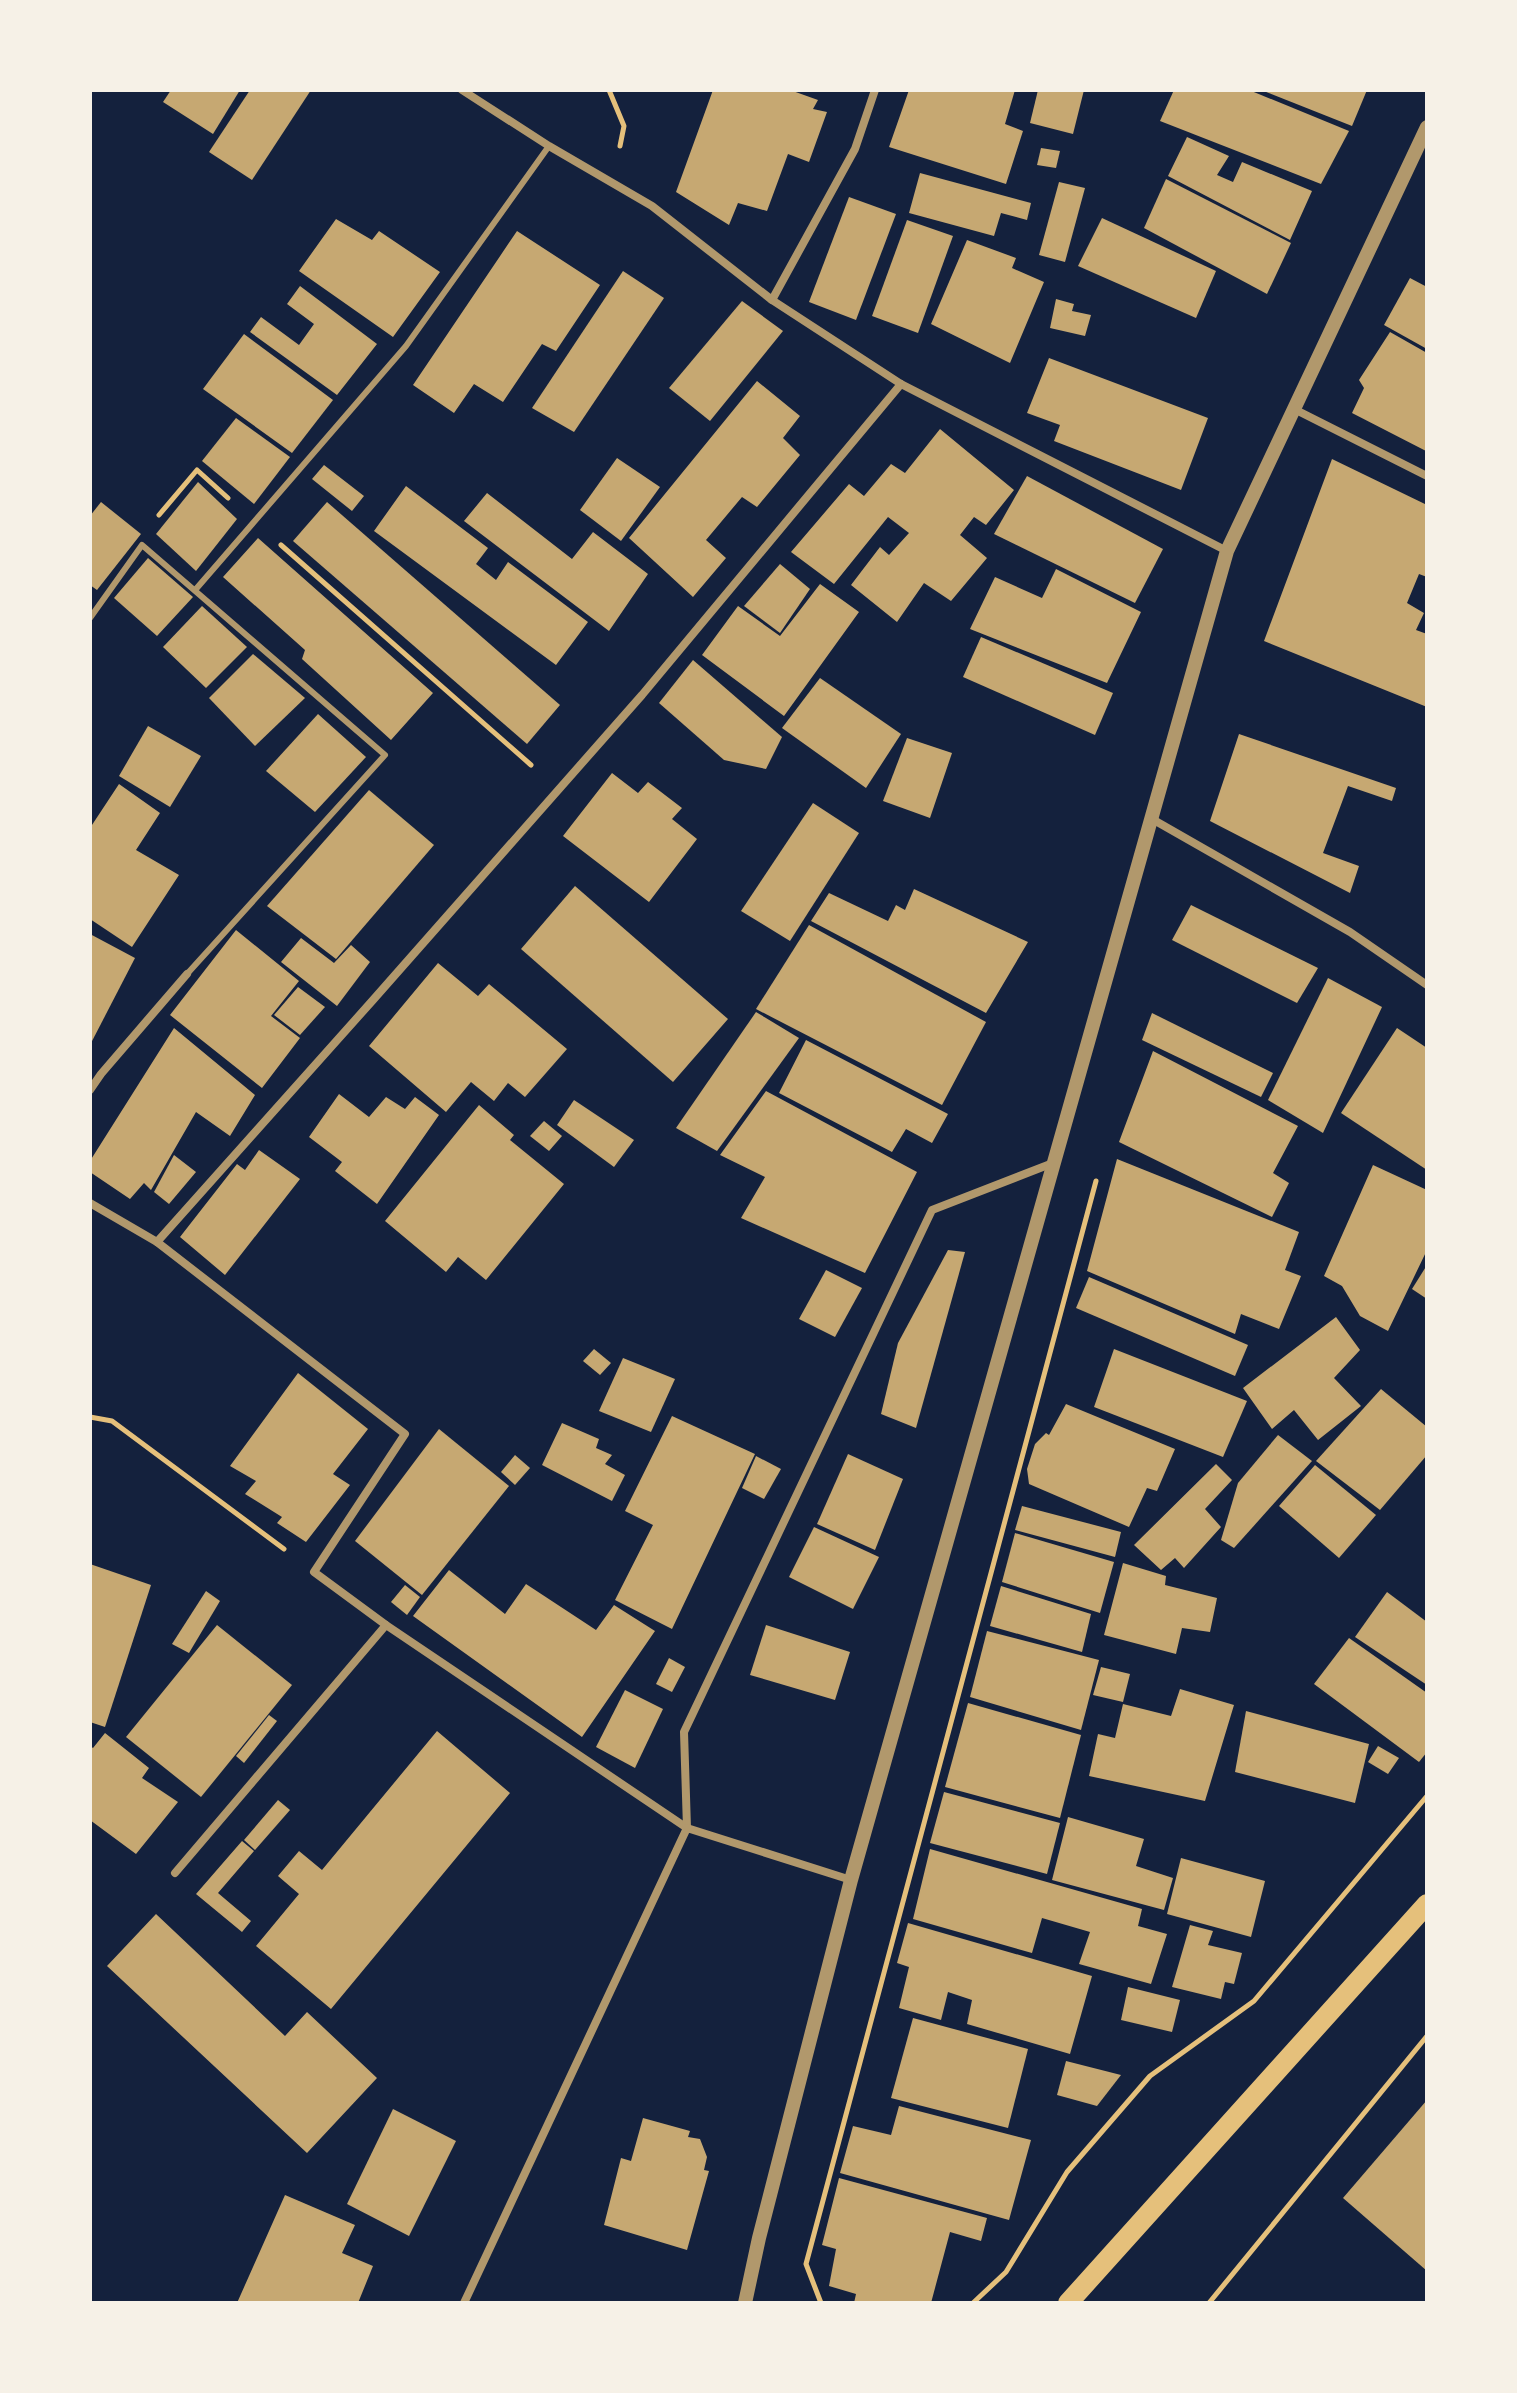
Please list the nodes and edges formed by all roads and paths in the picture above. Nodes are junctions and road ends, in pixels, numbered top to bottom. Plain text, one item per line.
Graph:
1 (462, 90) edge
2 (609, 90) edge
3 (875, 90) edge
4 (1427, 127) edge
5 (549, 146) junction
6 (601, 176) junction
7 (772, 300) junction
8 (901, 384) junction
9 (1294, 409) junction
10 (1427, 476) edge
11 (254, 521) junction
12 (142, 545) junction
13 (1227, 551) junction
14 (196, 589) junction
15 (90, 618) edge
16 (559, 790) junction
17 (1152, 819) junction
18 (187, 974) joint
19 (1427, 985) edge
20 (90, 1090) edge
21 (1053, 1163) junction
22 (1097, 1177) dead end
23 (90, 1203) edge
24 (157, 1242) junction
25 (90, 1417) edge
26 (314, 1572) junction
27 (386, 1625) junction
28 (1427, 1796) edge
29 (687, 1828) junction
30 (175, 1873) dead end
31 (851, 1880) junction
32 (1427, 1904) edge
33 (1427, 2036) edge
34 (464, 2303) edge
35 (745, 2303) edge
36 (821, 2303) edge
37 (973, 2303) edge
38 (1068, 2303) edge
39 (1209, 2303) edge

1 - 5 street
2 - 6 path
3 - 7 street
4 - 9 street
5 - 6 street
5 - 11 lane
6 - 7 street
7 - 8 street
8 - 13 street
8 - 16 street
9 - 10 street
9 - 13 street
11 - 12 path
11 - 14 lane
11 - 16 path
12 - 14 lane
12 - 15 lane
13 - 17 street
14 - 18 lane
16 - 24 street
17 - 19 street
17 - 21 street
18 - 20 street
21 - 29 street
21 - 31 street
22 - 36 path
23 - 24 street
24 - 26 street
25 - 26 path
26 - 27 street
27 - 29 street
27 - 30 street
28 - 37 path
29 - 31 street
29 - 34 street
31 - 35 street
32 - 38 main road
33 - 39 path

